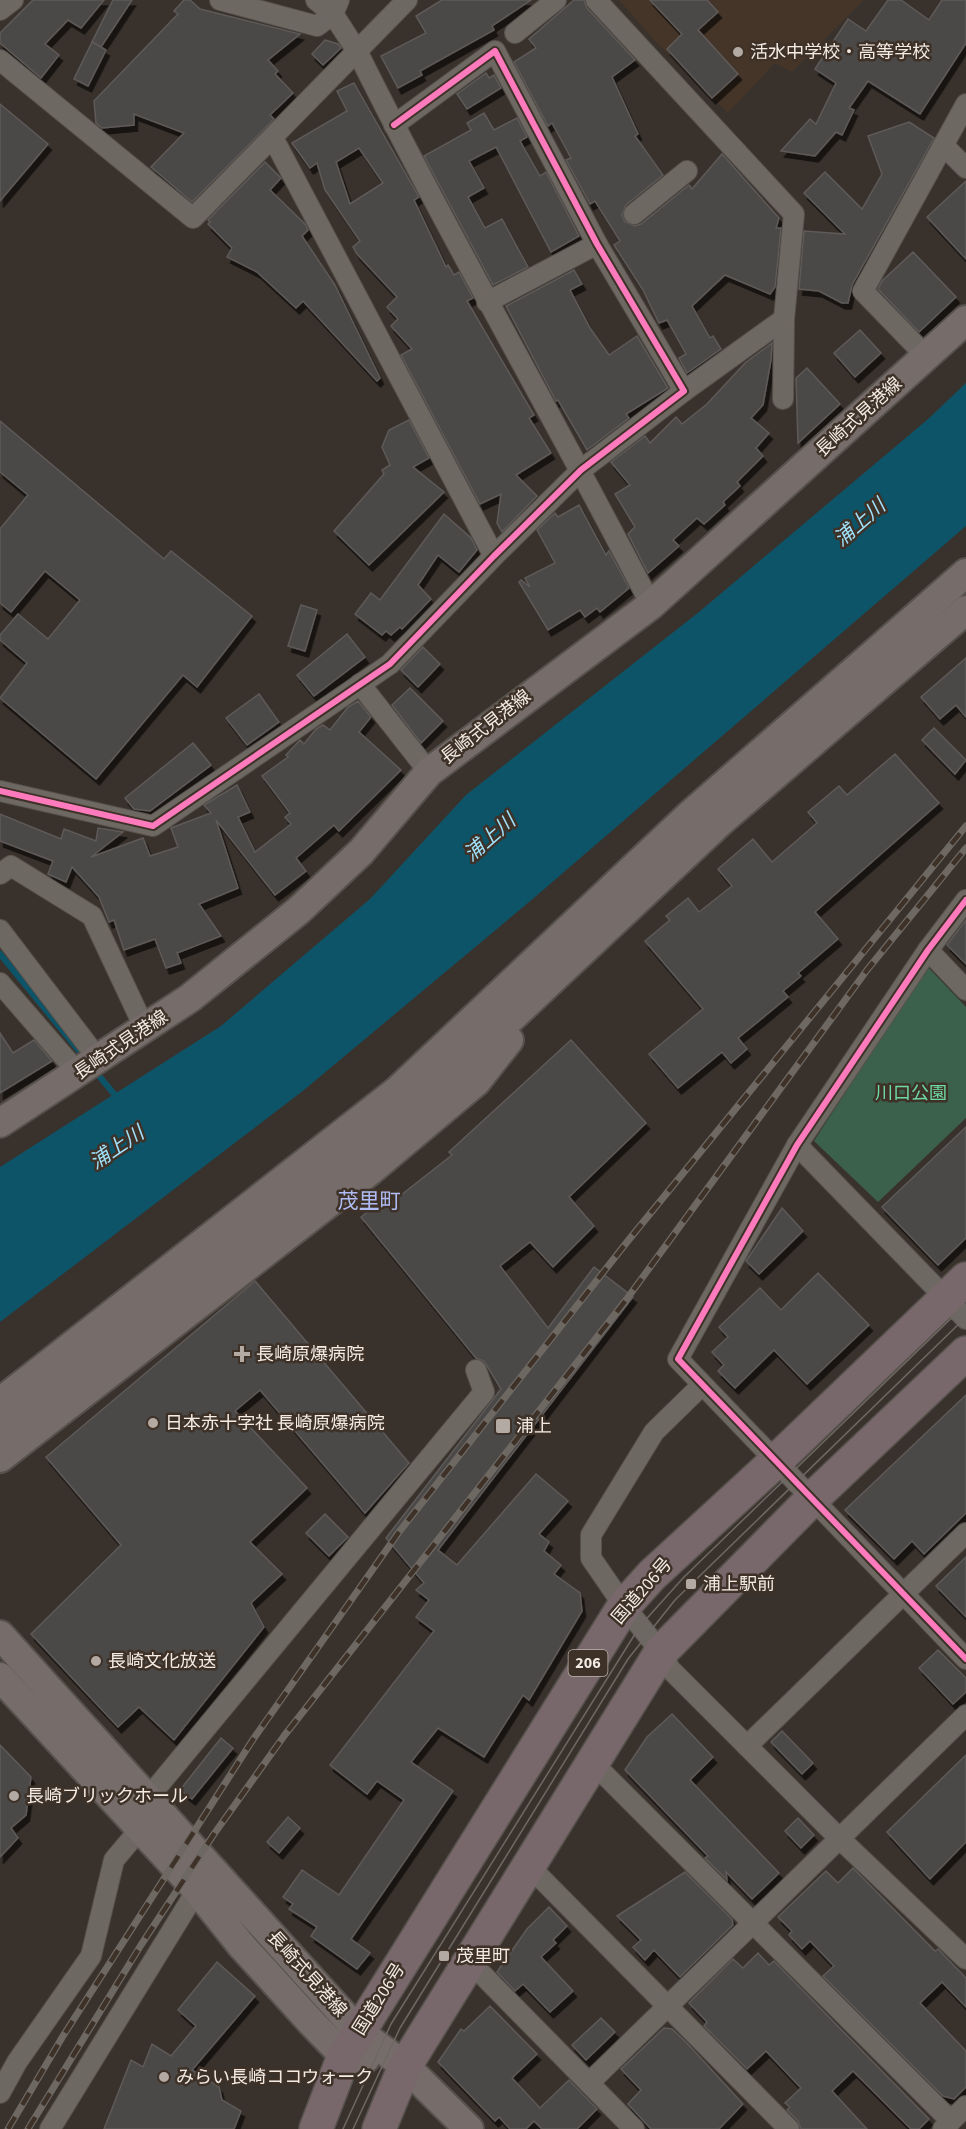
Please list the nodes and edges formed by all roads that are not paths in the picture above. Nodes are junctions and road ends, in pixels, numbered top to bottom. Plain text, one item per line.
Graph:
1 (13, 0) edge
2 (220, 0) edge
3 (316, 0) edge
4 (407, 0) edge
5 (556, 0) edge
6 (596, 0) edge
7 (336, 7) edge
8 (0, 10) edge
9 (515, 33) dead end
10 (357, 51) junction
11 (0, 60) edge
12 (966, 104) edge
13 (394, 125) junction
14 (273, 138) junction
15 (943, 145) junction
16 (966, 168) edge
17 (687, 171) dead end
18 (634, 214) dead end
19 (597, 244) junction
20 (487, 302) junction
21 (784, 319) junction
22 (961, 334) edge
23 (926, 356) junction
24 (684, 391) junction
25 (783, 399) dead end
26 (582, 470) junction
27 (494, 556) junction
28 (966, 573) edge
29 (651, 605) junction
30 (966, 610) edge
31 (360, 684) junction
32 (429, 772) junction
33 (0, 791) edge
34 (0, 874) edge
35 (617, 900) junction
36 (966, 900) edge
37 (0, 930) edge
38 (928, 950) junction
39 (524, 971) junction
40 (553, 981) junction
41 (0, 983) edge
42 (966, 990) edge
43 (145, 1029) junction
44 (88, 1067) junction
45 (0, 1124) edge
46 (797, 1145) junction
47 (155, 1296) junction
48 (959, 1299) edge
49 (966, 1353) edge
50 (476, 1370) dead end
51 (0, 1377) edge
52 (702, 1385) junction
53 (0, 1402) edge
54 (0, 1432) edge
55 (0, 1458) edge
56 (775, 1462) junction
57 (812, 1499) junction
58 (966, 1533) edge
59 (903, 1594) junction
60 (624, 1606) junction
61 (0, 1635) edge
62 (661, 1652) junction
63 (966, 1659) edge
64 (0, 1677) edge
65 (966, 1715) edge
66 (747, 1746) junction
67 (591, 1761) junction
68 (148, 1798) junction
69 (140, 1829) junction
70 (840, 1839) junction
71 (528, 1865) junction
72 (197, 1890) junction
73 (753, 1922) junction
74 (966, 1959) edge
75 (470, 1962) junction
76 (668, 2006) junction
77 (351, 2044) junction
78 (405, 2066) junction
79 (589, 2083) junction
80 (0, 2093) edge
81 (966, 2106) edge
82 (947, 2125) edge
83 (50, 2129) edge
84 (316, 2129) edge
85 (379, 2129) edge
86 (469, 2129) edge
87 (634, 2129) edge
88 (789, 2129) edge

1 - 8 street
2 - 7 street
3 - 7 street
4 - 10 street
5 - 9 street
6 - 21 street
7 - 10 street
10 - 13 street
10 - 14 street
11 - 14 street
12 - 15 street
13 - 19 street
13 - 20 street
14 - 27 street
15 - 16 street
15 - 23 street
17 - 18 street
19 - 20 street
19 - 24 street
20 - 26 street
21 - 24 street
21 - 25 street
22 - 23 main road, 長崎式見港線
23 - 29 main road, 長崎式見港線
24 - 26 street
26 - 27 street
26 - 29 street
27 - 31 street
28 - 35 main road
29 - 32 main road, 長崎式見港線
30 - 35 main road
31 - 32 street
31 - 33 street
32 - 43 main road, 長崎式見港線
34 - 43 street
35 - 39 main road
35 - 40 main road
36 - 38 street
37 - 44 street
38 - 42 street
38 - 46 street
39 - 47 main road
39 - 51 main road
40 - 47 main road
40 - 55 main road
41 - 44 street
43 - 44 main road, 長崎式見港線
44 - 45 main road, 長崎式見港線
46 - 48 street
46 - 52 street
47 - 53 main road
47 - 54 main road
48 - 56 highway, 国道206号 / 206
49 - 57 highway
50 - 68 street
52 - 56 street
52 - 60 street
56 - 57 street
56 - 60 highway, 国道206号 / 206
57 - 59 street
57 - 62 highway
58 - 59 street
59 - 63 street
59 - 66 street
60 - 62 street
60 - 77 highway, 国道206号 / 206
61 - 68 main road, 長崎式見港線
62 - 66 street
62 - 67 highway
64 - 69 main road, 長崎式見港線
65 - 70 street
66 - 70 street
67 - 71 highway
67 - 73 street
68 - 77 main road, 長崎式見港線
69 - 72 main road, 長崎式見港線
69 - 80 street
70 - 73 street
70 - 74 street
71 - 75 highway
71 - 76 street
72 - 77 main road, 長崎式見港線
72 - 83 street
73 - 76 street
73 - 82 street
75 - 78 highway
75 - 79 street
76 - 79 street
76 - 88 street
77 - 78 main road
77 - 84 highway, 国道206号 / 206
78 - 85 highway
78 - 86 main road
79 - 87 street
81 - 82 street

